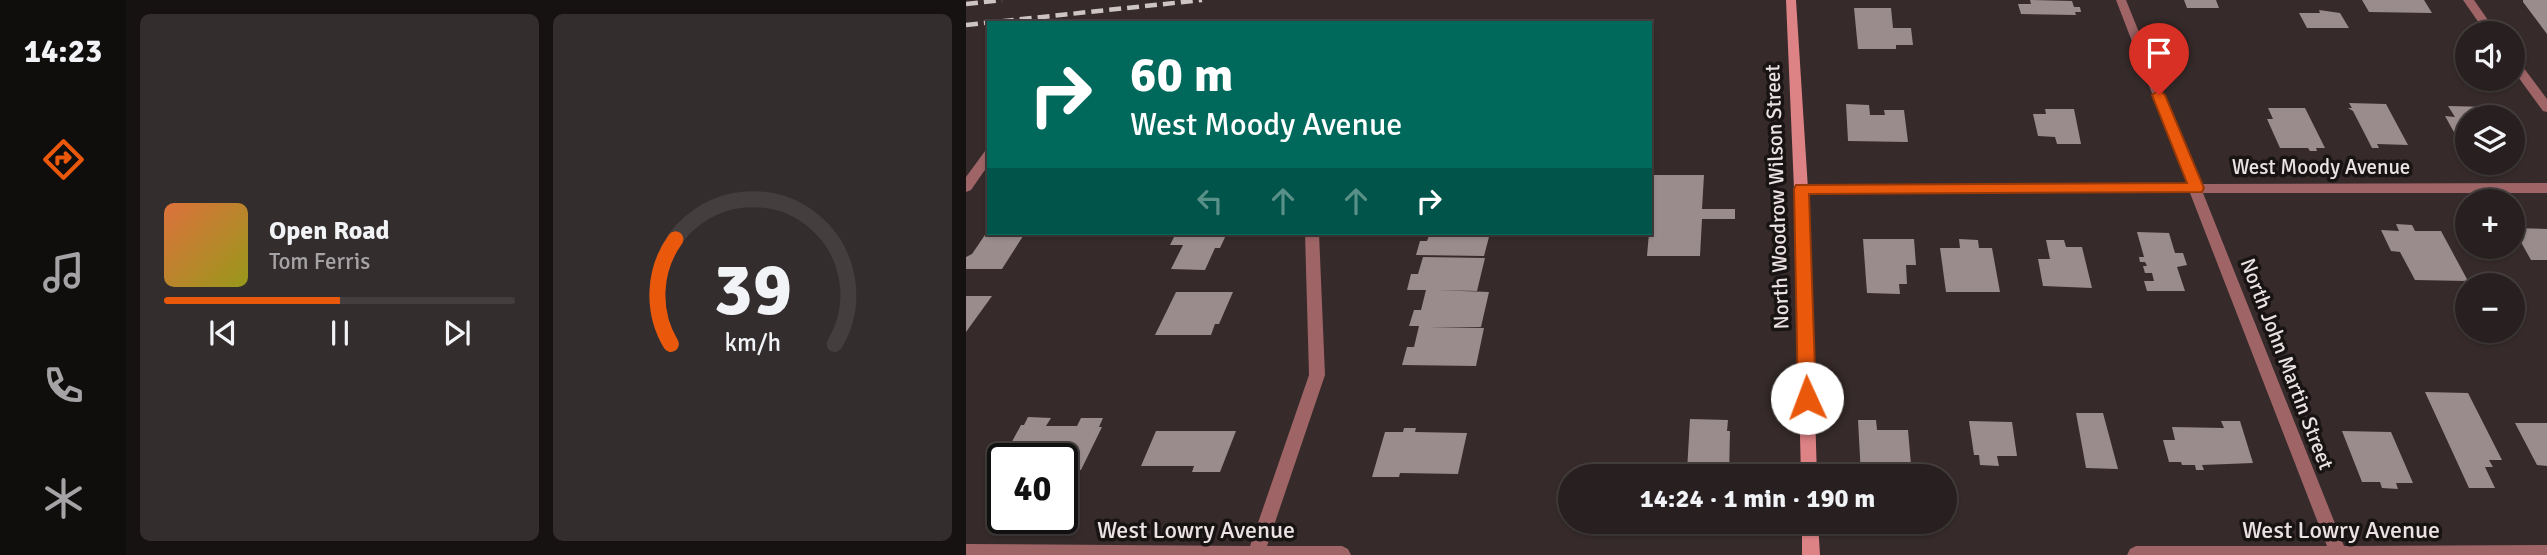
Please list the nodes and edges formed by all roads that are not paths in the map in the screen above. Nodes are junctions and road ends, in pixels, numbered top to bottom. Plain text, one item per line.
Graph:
1 (1791, 0) edge
2 (2121, 0) edge
3 (2468, 0) edge
4 (2483, 21) edge
5 (2525, 78) edge
6 (2547, 108) edge
7 (987, 157) edge
8 (966, 187) edge
9 (2197, 188) junction
10 (2547, 188) edge
11 (1801, 189) junction
12 (1312, 235) edge
13 (1809, 464) edge
14 (1810, 534) edge
15 (966, 553) edge
16 (2547, 554) edge
17 (1255, 555) edge
18 (1342, 555) edge
19 (1811, 555) edge
20 (2136, 555) edge
21 (2339, 555) edge

1 - 11 street, North Woodrow Wilson Street
2 - 9 street, North John Martin Street
3 - 4 street
5 - 6 street
7 - 8 street
9 - 10 street, West Moody Avenue
9 - 11 street, West Moody Avenue
9 - 21 street, North John Martin Street
11 - 13 street, North Woodrow Wilson Street
12 - 17 street
14 - 19 street
15 - 17 street, West Lowry Avenue
16 - 21 street, West Lowry Avenue
17 - 18 street, West Lowry Avenue
20 - 21 street, West Lowry Avenue

